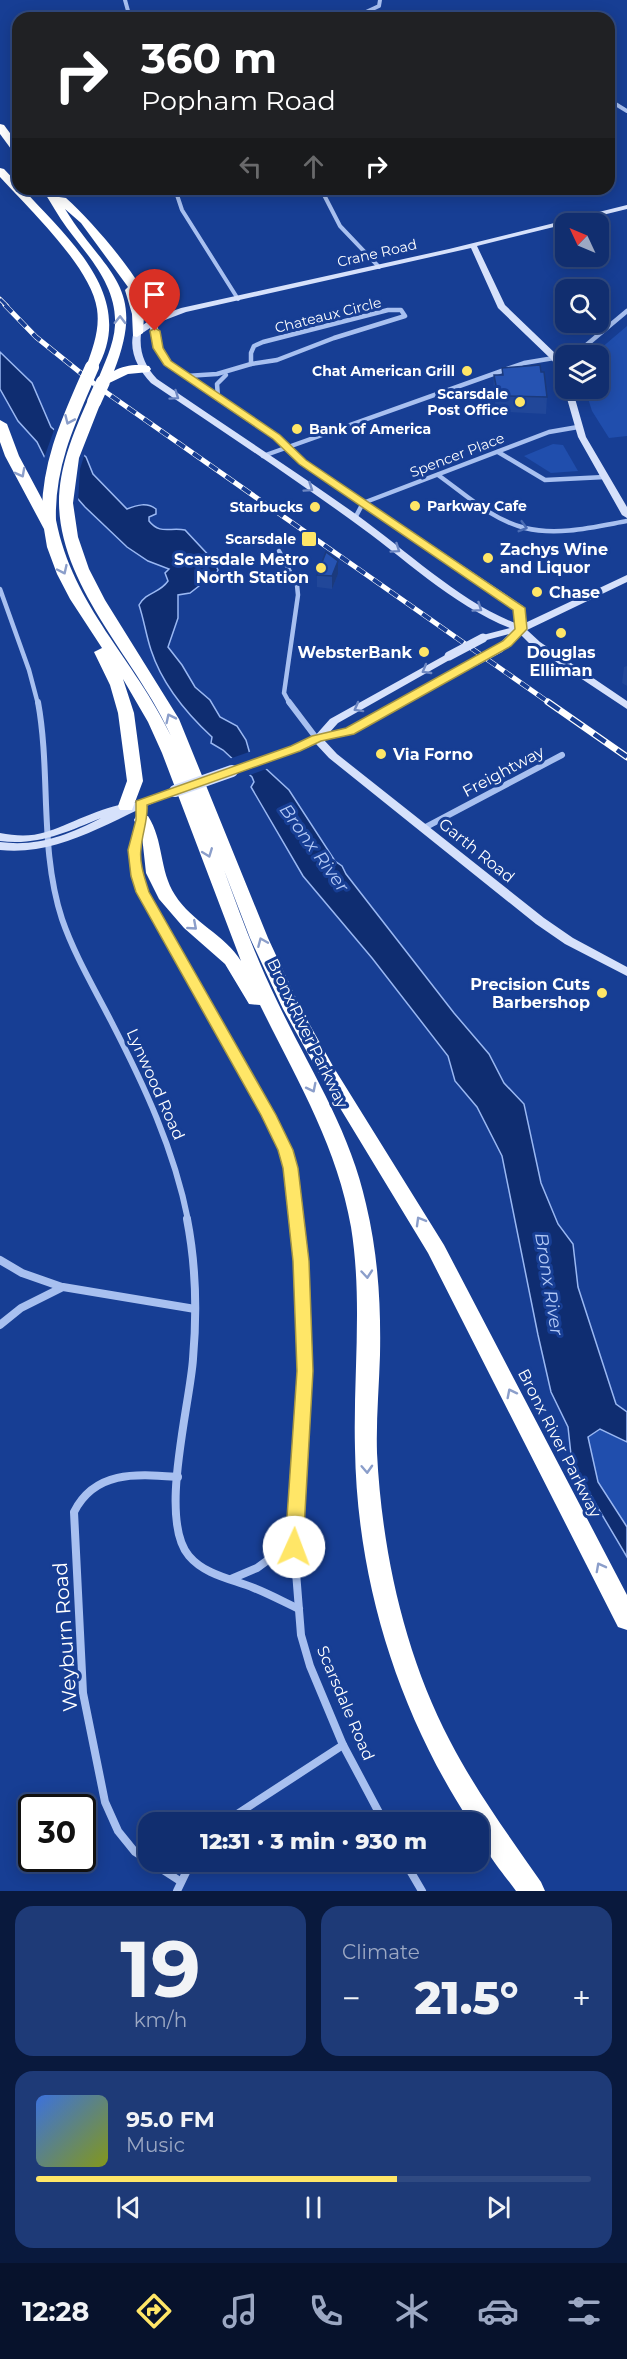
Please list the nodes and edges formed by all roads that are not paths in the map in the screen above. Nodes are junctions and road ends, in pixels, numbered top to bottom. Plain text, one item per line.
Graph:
1 (380, 0) edge
2 (362, 12) edge
3 (0, 127) edge
4 (12, 143) edge
5 (0, 171) edge
6 (12, 184) edge
7 (52, 195) edge
8 (55, 195) edge
9 (177, 195) edge
10 (324, 195) edge
11 (23, 196) joint
12 (627, 207) edge
13 (62, 213) junction
14 (88, 228) junction
15 (473, 245) junction
16 (379, 267) junction
17 (129, 283) junction
18 (238, 299) junction
19 (627, 310) edge
20 (154, 327) junction
21 (138, 333) junction
22 (586, 345) edge
23 (555, 358) joint
24 (251, 364) junction
25 (160, 371) junction
26 (232, 371) junction
27 (186, 376) junction
28 (106, 379) junction
29 (218, 397) junction
30 (571, 399) edge
31 (0, 424) edge
32 (578, 427) junction
33 (288, 448) junction
34 (498, 452) junction
35 (263, 456) junction
36 (438, 475) junction
37 (605, 477) junction
38 (353, 497) junction
39 (363, 503) junction
40 (335, 505) junction
41 (627, 515) edge
42 (355, 518) junction
43 (627, 521) edge
44 (49, 524) junction
45 (279, 551) dead end
46 (468, 574) junction
47 (627, 578) edge
48 (438, 580) junction
49 (0, 589) edge
50 (90, 616) junction
51 (521, 629) junction
52 (627, 706) edge
53 (317, 739) junction
54 (562, 755) dead end
55 (136, 810) junction
56 (424, 828) junction
57 (0, 837) edge
58 (49, 840) junction
59 (0, 846) edge
60 (627, 972) edge
61 (297, 1059) junction
62 (0, 1260) edge
63 (63, 1287) junction
64 (195, 1309) junction
65 (0, 1325) edge
66 (178, 1477) junction
67 (294, 1541) junction
68 (230, 1579) junction
69 (299, 1609) junction
70 (627, 1618) edge
71 (343, 1745) junction
72 (240, 1812) edge
73 (379, 1812) edge
74 (186, 1872) edge
75 (411, 1872) edge
76 (178, 1886) edge
77 (422, 1891) edge
78 (532, 1891) edge

1 - 2 street
3 - 4 highway
5 - 6 highway, Bronx River Parkway
7 - 13 highway, Bronx River Parkway
8 - 14 highway
9 - 18 street
10 - 16 street
11 - 13 highway
11 -> 44 highway, Bronx River Parkway, bridge
12 - 15 street, Crane Road
13 - 14 highway
28 -> 13 highway, Bronx River Parkway
14 - 17 highway
15 - 16 street, Crane Road
15 - 23 street
16 - 18 street, Crane Road
17 - 20 highway
17 - 21 highway
18 - 20 street, Crane Road
19 - 22 street
20 - 21 street
20 - 25 street
21 - 25 street
23 - 33 street
24 - 24 street, Chateaux Circle
24 - 26 street, Chateaux Circle
25 - 27 street
25 - 28 highway
25 -> 35 street
26 - 27 street, Chateaux Circle
26 - 29 street
27 - 29 street
70 -> 28 highway, Bronx River Parkway, bridge
29 - 33 street
30 - 32 street
31 -> 44 highway
32 - 34 street, Spencer Place
32 - 37 street
33 - 35 street
33 - 38 street
34 - 36 street, Spencer Place
34 - 37 street
35 -> 40 street
36 - 39 street, Spencer Place
36 -> 43 street
37 - 41 street
38 - 39 street
38 - 40 street
39 - 42 street
39 - 46 street
40 - 42 street
42 -> 48 street
44 -> 50 highway, Bronx River Parkway
45 - 53 street
46 - 48 street
46 - 51 street
47 - 51 street
48 -> 51 street
49 - 58 street, Lynwood Road
50 - 55 highway
50 -> 61 highway, Bronx River Parkway
51 - 52 street
51 - 53 street, bridge
51 -> 53 street, bridge
53 - 55 street, bridge
53 - 56 street, Garth Road
54 - 56 street, Freightway
55 - 58 street
55 -> 61 highway
55 - 67 street, Scarsdale Road
56 - 60 street, Garth Road
57 - 58 street
58 - 59 street
58 - 64 street, Lynwood Road
61 -> 78 highway, Bronx River Parkway
62 - 63 street
63 - 64 street
63 - 65 street
64 - 66 street, Lynwood Road
66 - 68 street, Lynwood Road
66 - 76 street, Weyburn Road
67 - 68 street
67 - 69 street, Scarsdale Road
68 - 69 street, Lynwood Road
69 - 71 street, Scarsdale Road
71 - 72 street
71 - 73 street, Scarsdale Road
74 - 76 street
75 - 77 street

